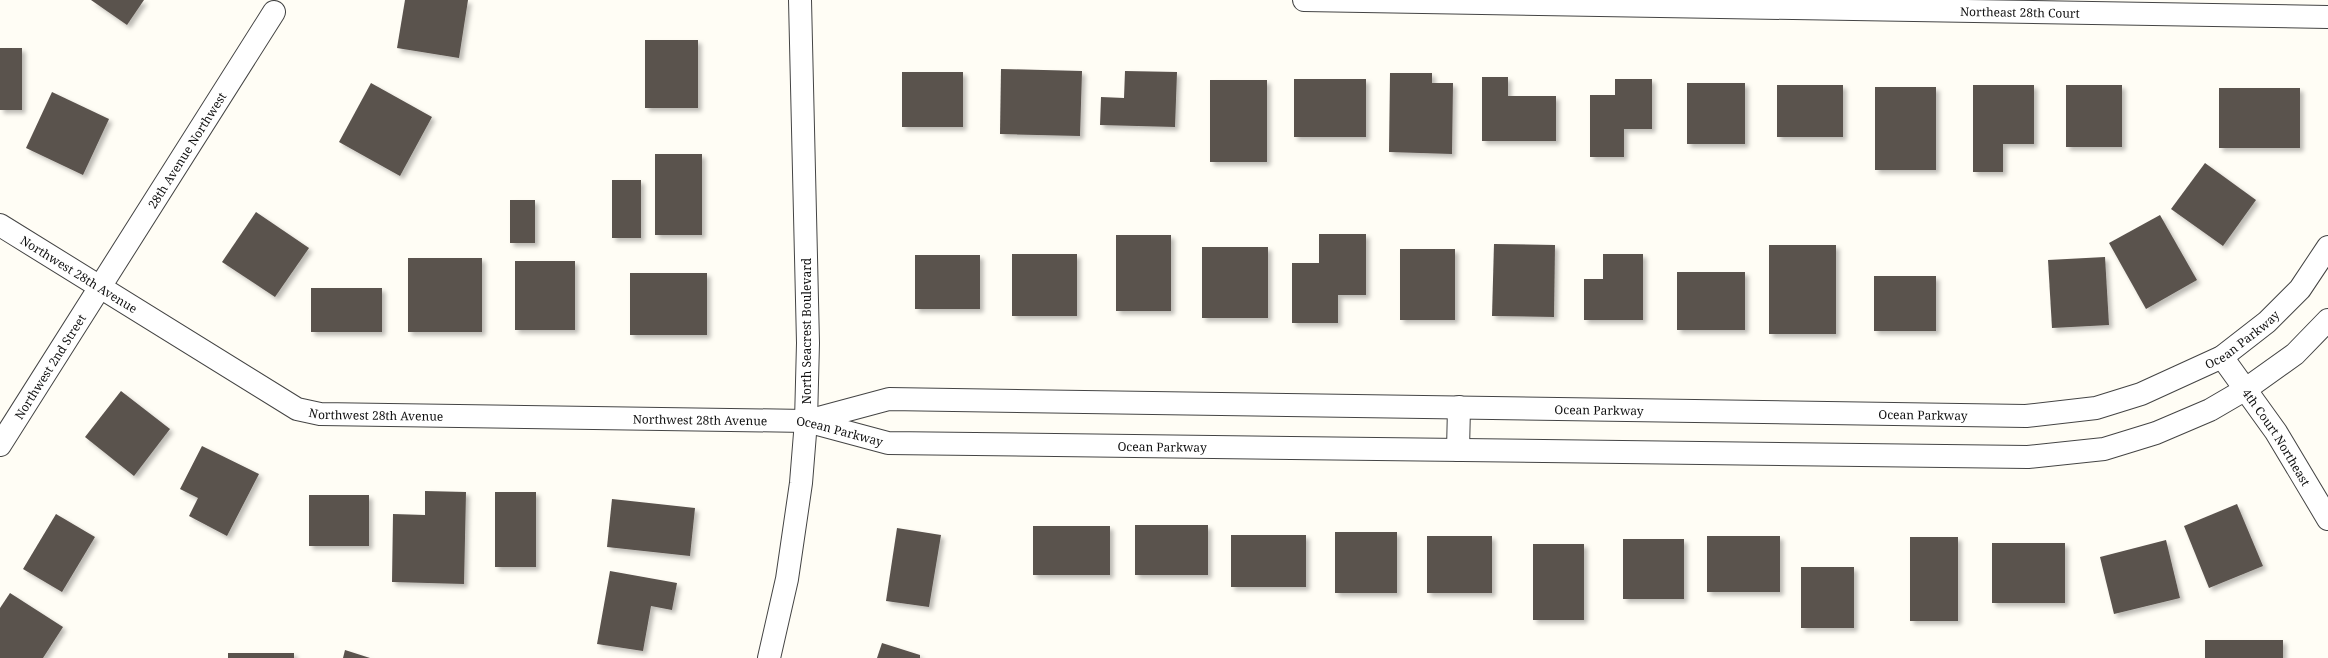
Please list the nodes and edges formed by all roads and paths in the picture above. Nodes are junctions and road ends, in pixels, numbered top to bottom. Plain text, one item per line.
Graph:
1 (800, 0) edge
2 (1304, 0) edge
3 (274, 12) dead end
4 (2328, 17) edge
5 (0, 225) edge
6 (2328, 247) edge
7 (100, 288) junction
8 (2328, 320) edge
9 (2222, 356) junction
10 (2246, 390) junction
11 (1459, 407) junction
12 (806, 421) junction
13 (0, 445) edge
14 (1458, 450) junction
15 (2328, 519) edge
16 (769, 658) edge

1 - 12 street, North Seacrest Boulevard
2 - 4 street, Northeast 28th Court
3 - 7 street, 28th Avenue Northwest
5 - 7 street, Northwest 28th Avenue
6 - 9 street, Ocean Parkway
7 - 12 street, Northwest 28th Avenue
7 - 13 street, Northwest 2nd Street
8 - 10 street, Ocean Parkway
9 - 10 street, 4th Court Northeast
9 - 11 street, Ocean Parkway
10 - 14 street, Ocean Parkway
10 - 15 street, 4th Court Northeast
11 - 12 street, Ocean Parkway
11 - 14 street
12 - 14 street, Ocean Parkway
12 - 16 street, North Seacrest Boulevard

